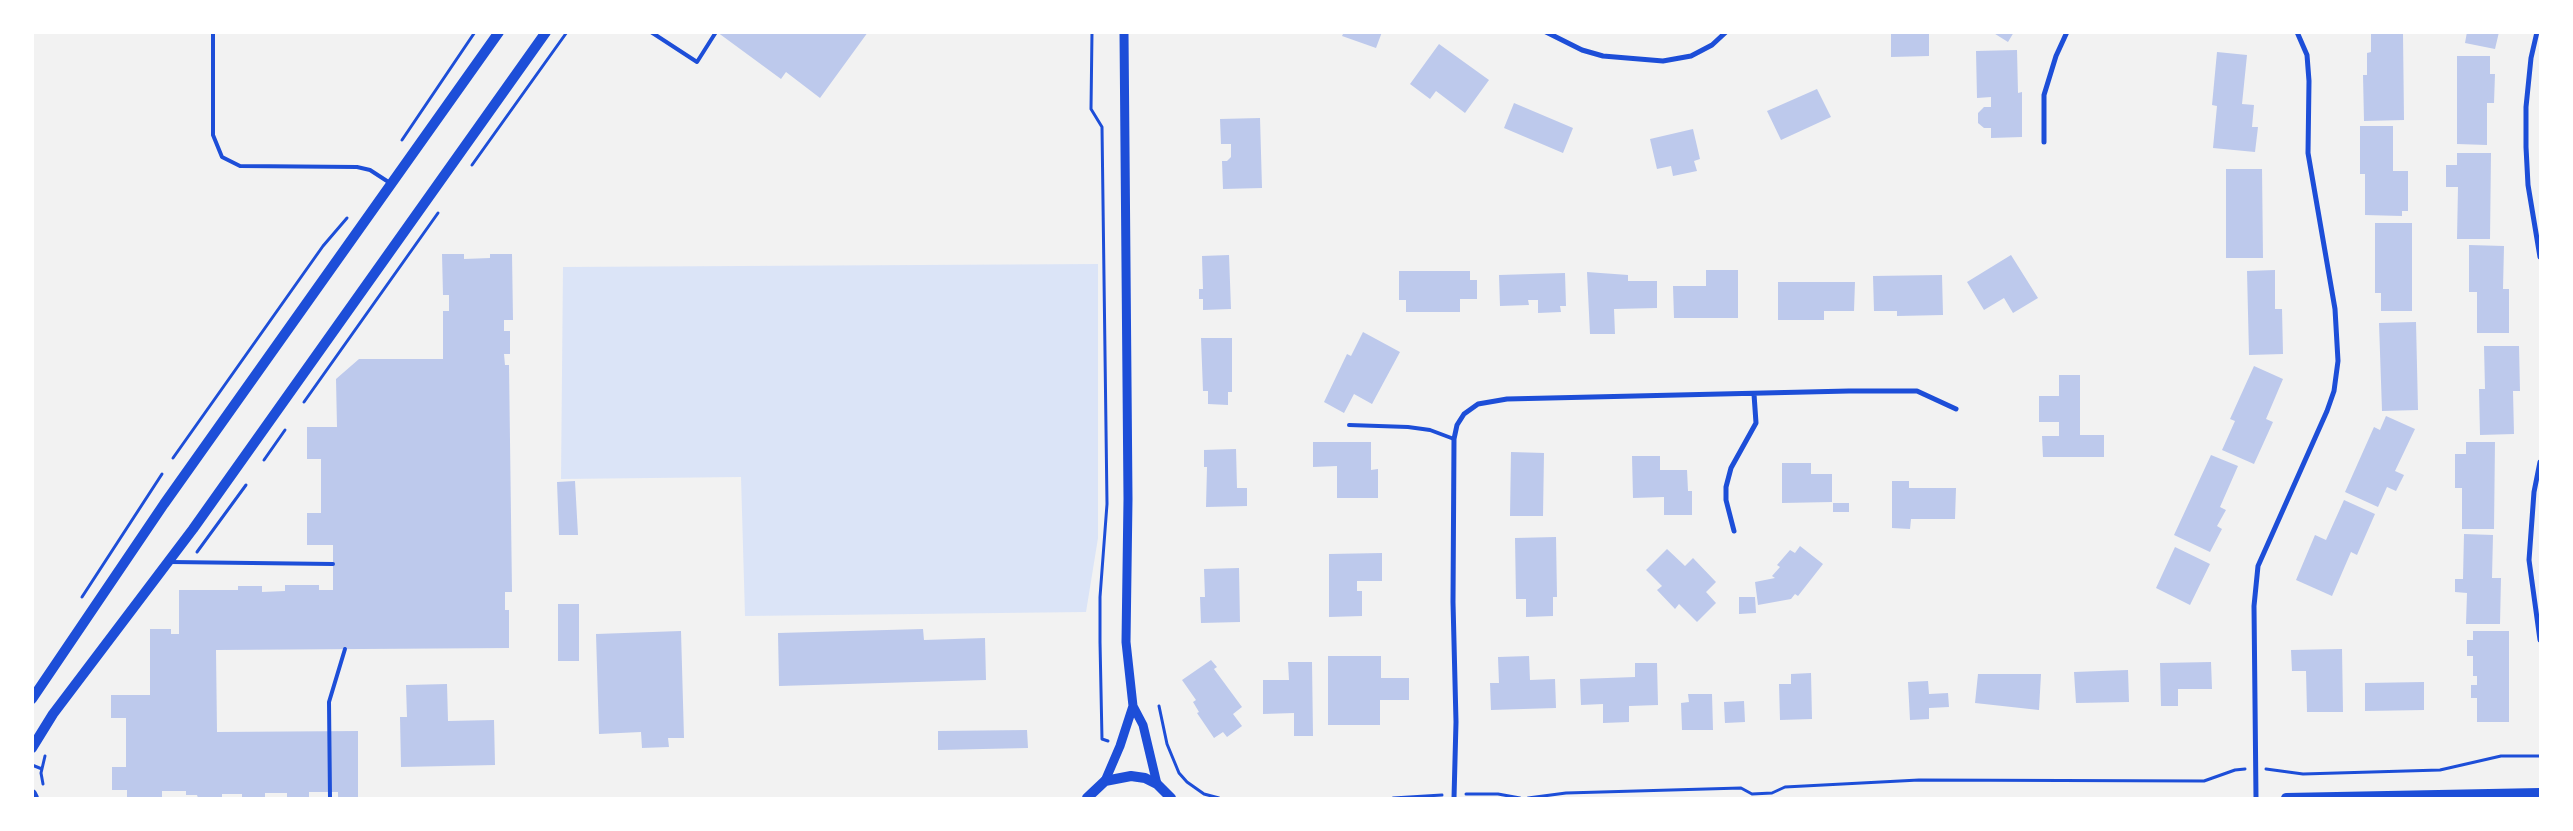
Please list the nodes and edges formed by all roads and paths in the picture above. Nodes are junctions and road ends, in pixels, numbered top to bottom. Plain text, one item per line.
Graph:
1 (213, 32) edge
2 (475, 32) edge
3 (499, 32) edge
4 (546, 32) edge
5 (567, 32) edge
6 (651, 32) edge
7 (716, 32) edge
8 (1092, 32) edge
9 (1124, 32) edge
10 (1546, 32) edge
11 (1726, 32) edge
12 (2067, 32) edge
13 (2296, 32) edge
14 (2537, 32) edge
15 (2044, 142) dead end
16 (399, 145) dead end
17 (467, 172) dead end
18 (391, 184) junction
19 (439, 211) dead end
20 (351, 213) dead end
21 (2540, 257) edge
22 (1754, 394) junction
23 (304, 402) dead end
24 (1956, 408) dead end
25 (1348, 424) dead end
26 (285, 430) dead end
27 (1454, 439) junction
28 (173, 458) dead end
29 (264, 460) dead end
30 (2540, 462) edge
31 (162, 474) dead end
32 (1734, 531) dead end
33 (169, 562) junction
34 (333, 564) dead end
35 (80, 600) dead end
36 (2540, 640) edge
37 (345, 649) dead end
38 (32, 699) edge
39 (1133, 706) junction
40 (1159, 706) dead end
41 (1102, 739) dead end
42 (32, 748) edge
43 (2540, 756) edge
44 (32, 765) edge
45 (2255, 768) junction
46 (42, 769) dead end
47 (1105, 782) junction
48 (1157, 784) junction
49 (2540, 793) edge
50 (32, 794) edge
51 (34, 798) edge
52 (330, 798) edge
53 (1086, 798) edge
54 (1172, 798) edge
55 (1212, 798) edge
56 (1219, 798) edge
57 (1454, 798) edge
58 (1528, 798) edge
59 (2256, 798) edge
60 (2286, 798) edge

1 - 18 lane
2 - 16 path
3 - 18 main road
4 - 33 main road
5 - 17 path
6 - 7 lane
8 - 41 path
9 - 39 street
10 - 11 street
12 - 15 street
13 - 45 street
14 - 21 street
18 - 38 main road
19 - 23 path
20 - 28 path
22 - 24 street
22 - 27 street
22 - 32 street
25 - 27 lane
26 - 29 path
27 - 57 street
30 - 36 street
31 - 35 path
33 - 34 lane
33 - 42 main road
37 - 52 lane
39 - 47 street
39 - 48 street
40 - 55 path
43 - 45 path
44 - 46 path
45 - 58 path
45 - 59 street
47 - 48 main road
47 - 53 main road
48 - 54 main road
49 - 60 main road
50 - 51 main road
55 - 56 path

